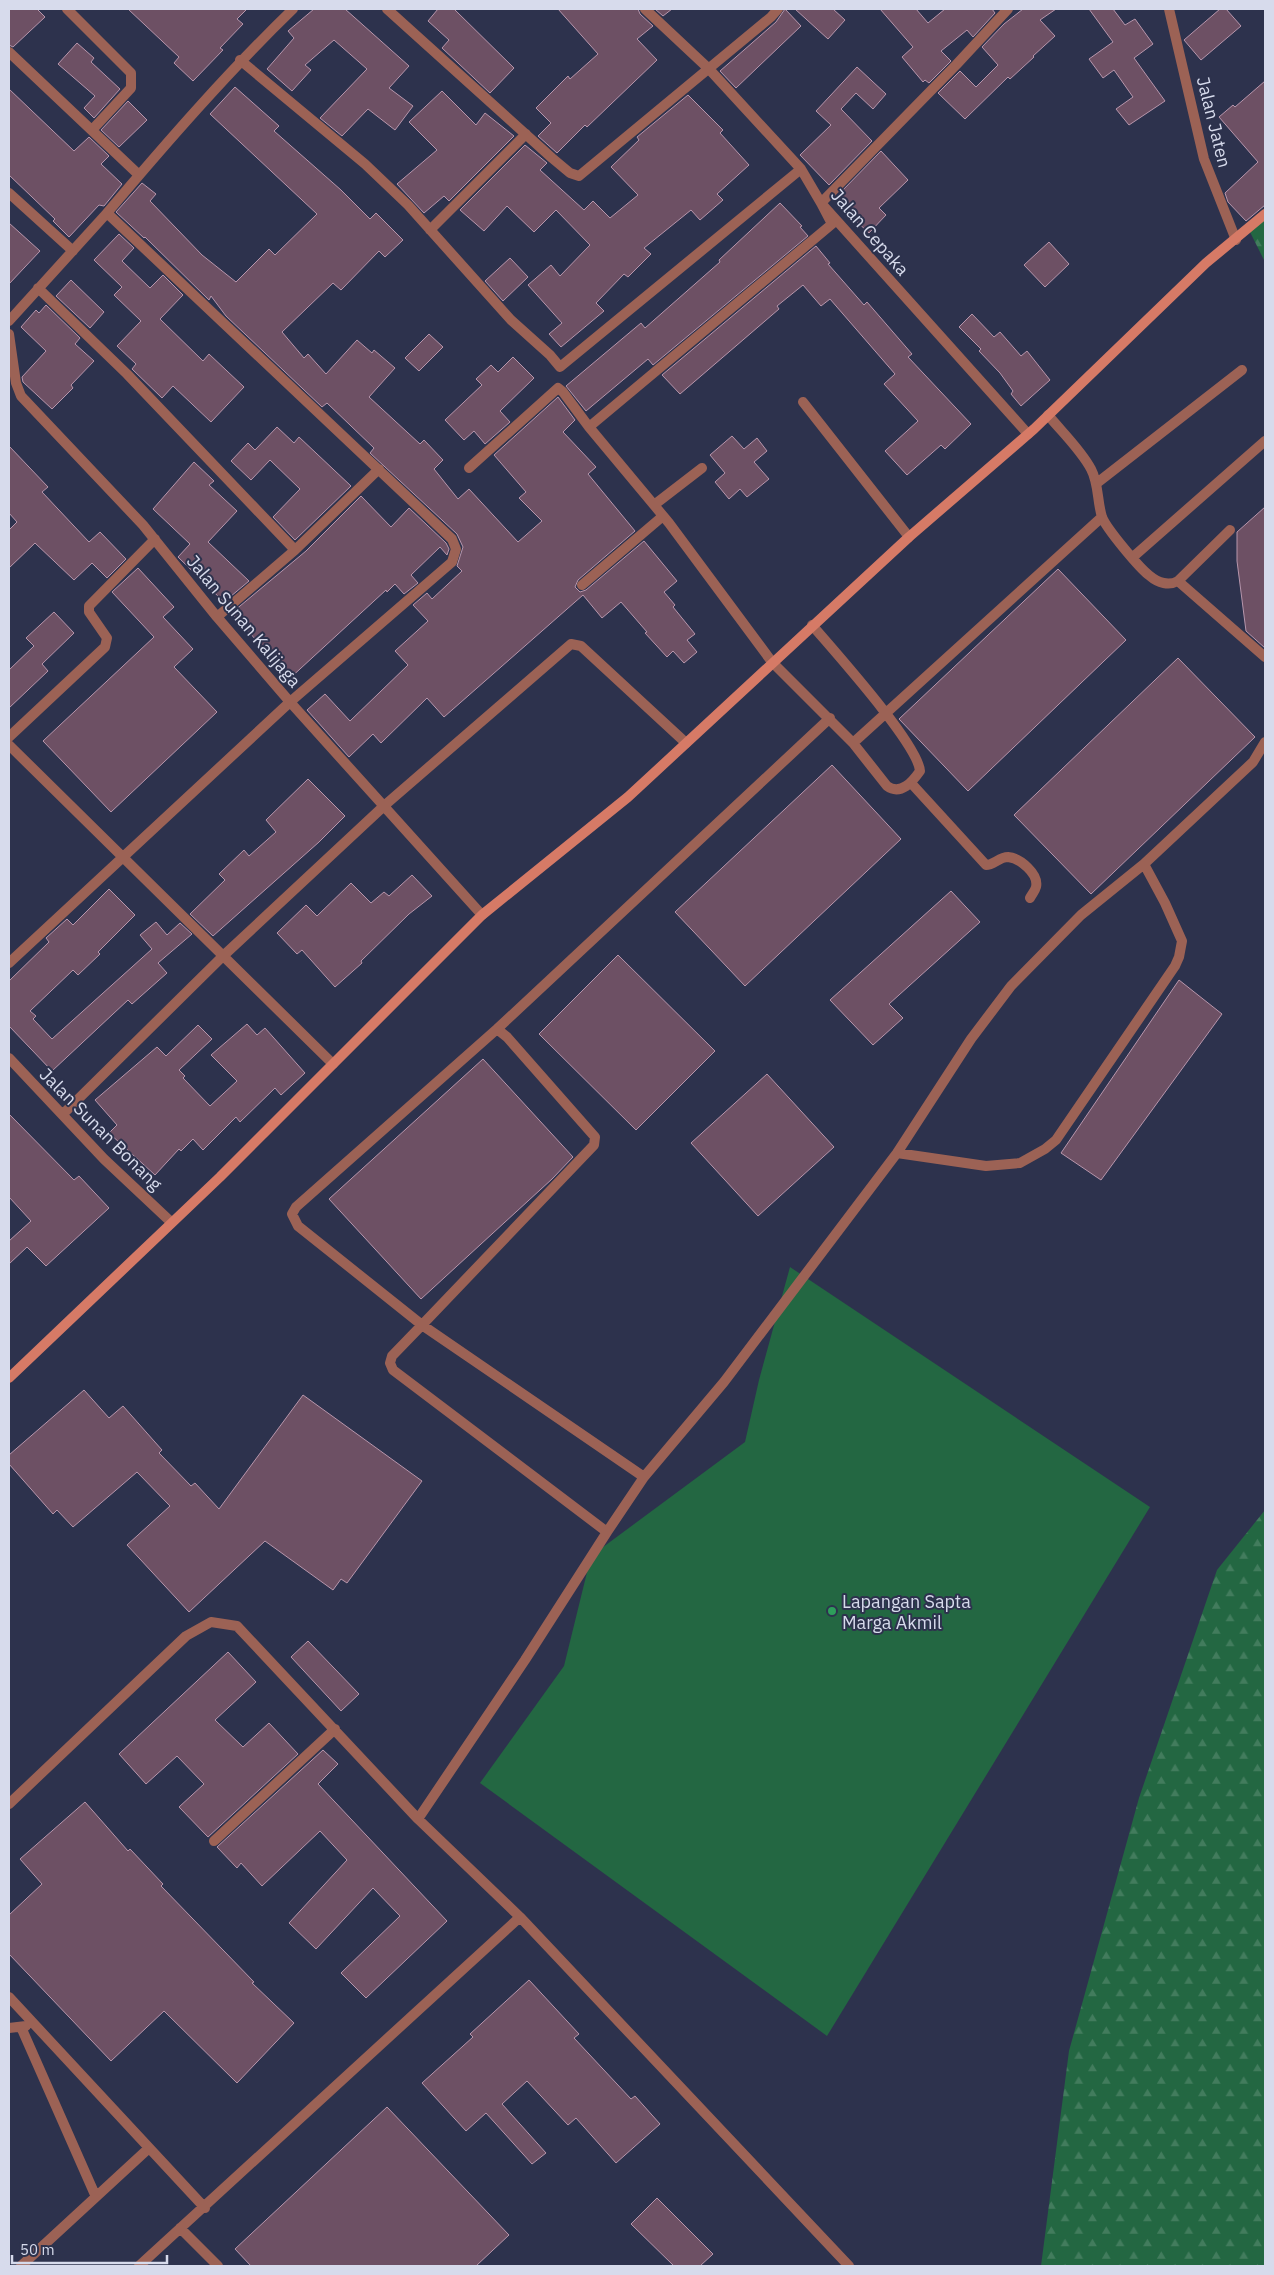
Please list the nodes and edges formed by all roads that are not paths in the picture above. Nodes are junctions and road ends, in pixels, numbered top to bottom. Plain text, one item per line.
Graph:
1 (67, 9) edge
2 (294, 9) edge
3 (388, 9) edge
4 (645, 9) edge
5 (778, 9) edge
6 (1008, 9) edge
7 (1169, 9) edge
8 (9, 52) edge
9 (240, 60) junction
10 (709, 69) junction
11 (92, 130) junction
12 (526, 134) junction
13 (802, 169) junction
14 (139, 175) junction
15 (9, 193) edge
16 (821, 203) junction
17 (107, 213) junction
18 (1265, 214) edge
19 (430, 230) junction
20 (1236, 240) junction
21 (73, 251) junction
22 (38, 288) junction
23 (9, 321) edge
24 (9, 334) edge
25 (1242, 370) dead end
26 (803, 402) dead end
27 (1048, 415) junction
28 (589, 427) junction
29 (1028, 434) junction
30 (1265, 440) edge
31 (468, 468) dead end
32 (702, 468) dead end
33 (379, 469) junction
34 (1096, 483) junction
35 (654, 505) junction
36 (663, 516) junction
37 (1102, 517) junction
38 (1230, 530) dead end
39 (910, 537) junction
40 (155, 539) junction
41 (295, 550) junction
42 (1133, 557) junction
43 (1178, 581) junction
44 (582, 585) dead end
45 (217, 617) junction
46 (812, 625) junction
47 (1265, 657) edge
48 (772, 662) junction
49 (290, 702) junction
50 (886, 714) junction
51 (830, 718) junction
52 (9, 737) edge
53 (1265, 742) edge
54 (686, 743) junction
55 (853, 743) junction
56 (9, 745) edge
57 (911, 783) junction
58 (385, 805) junction
59 (122, 858) junction
60 (1144, 864) junction
61 (1030, 898) dead end
62 (482, 916) junction
63 (222, 957) junction
64 (9, 963) edge
65 (497, 1029) junction
66 (9, 1058) edge
67 (333, 1064) junction
68 (63, 1114) junction
69 (897, 1154) junction
70 (171, 1222) junction
71 (422, 1326) junction
72 (9, 1378) edge
73 (644, 1477) junction
74 (607, 1532) junction
75 (335, 1729) junction
76 (9, 1804) edge
77 (418, 1819) junction
78 (214, 1840) dead end
79 (520, 1917) junction
80 (9, 1997) edge
81 (35, 2026) junction
82 (21, 2027) junction
83 (9, 2028) edge
84 (149, 2148) junction
85 (96, 2197) junction
86 (205, 2208) junction
87 (180, 2228) junction
88 (21, 2266) edge
89 (139, 2266) edge
90 (218, 2266) edge
91 (849, 2266) edge

1 - 11 street
2 - 9 street
3 - 12 street
4 - 10 street, Jalan Cepaka
5 - 10 street
6 - 16 street
7 - 20 street, Jalan Jaten
8 - 11 street
9 - 14 street
9 - 19 street
10 - 12 street
10 - 13 street, Jalan Cepaka
11 - 14 street
12 - 19 street
13 - 16 street, Jalan Cepaka
13 - 19 street
14 - 17 street
15 - 21 street
16 - 28 street
16 - 29 street, Jalan Cepaka
17 - 21 street
17 - 33 street
18 - 20 main road
20 - 27 main road
21 - 22 street
22 - 23 street
22 - 41 street
24 - 40 street, Jalan Sunan Kalijaga
25 - 34 street
26 - 39 street
27 - 29 main road
27 - 34 street
28 - 31 street
28 - 35 street
29 - 39 main road
30 - 42 street
32 - 35 street
33 - 41 street
33 - 49 street
34 - 37 street
35 - 36 street
36 - 44 street
36 - 48 street
37 - 42 street
37 - 50 street
38 - 43 street
39 - 46 main road
40 - 45 street, Jalan Sunan Kalijaga
40 - 52 street
41 - 45 street
42 - 43 street
43 - 47 street
45 - 49 street, Jalan Sunan Kalijaga
46 - 48 main road
46 - 50 street
48 - 51 street
48 - 54 main road
49 - 58 street, Jalan Sunan Kalijaga
49 - 59 street
50 - 55 street
50 - 57 street
51 - 55 street
51 - 65 street
53 - 60 street
54 - 58 street
54 - 62 main road
55 - 57 street
56 - 59 street
57 - 61 street
58 - 62 street, Jalan Sunan Kalijaga
58 - 63 street
59 - 63 street
59 - 64 street
60 - 69 street
60 - 69 street
62 - 67 main road
63 - 67 street
63 - 68 street
65 - 71 street
65 - 71 street
66 - 68 street, Jalan Sunan Bonang
67 - 70 main road
68 - 70 street, Jalan Sunan Bonang
69 - 73 street
70 - 72 main road
71 - 73 street
71 - 74 street
73 - 74 street
74 - 77 street
75 - 76 street
75 - 77 street
75 - 78 street
77 - 79 street
79 - 86 street
79 - 91 street
80 - 81 street
81 - 82 street
81 - 84 street
82 - 83 street
82 - 85 street
84 - 85 street
84 - 86 street
85 - 88 street
86 - 87 street
87 - 89 street
87 - 90 street

